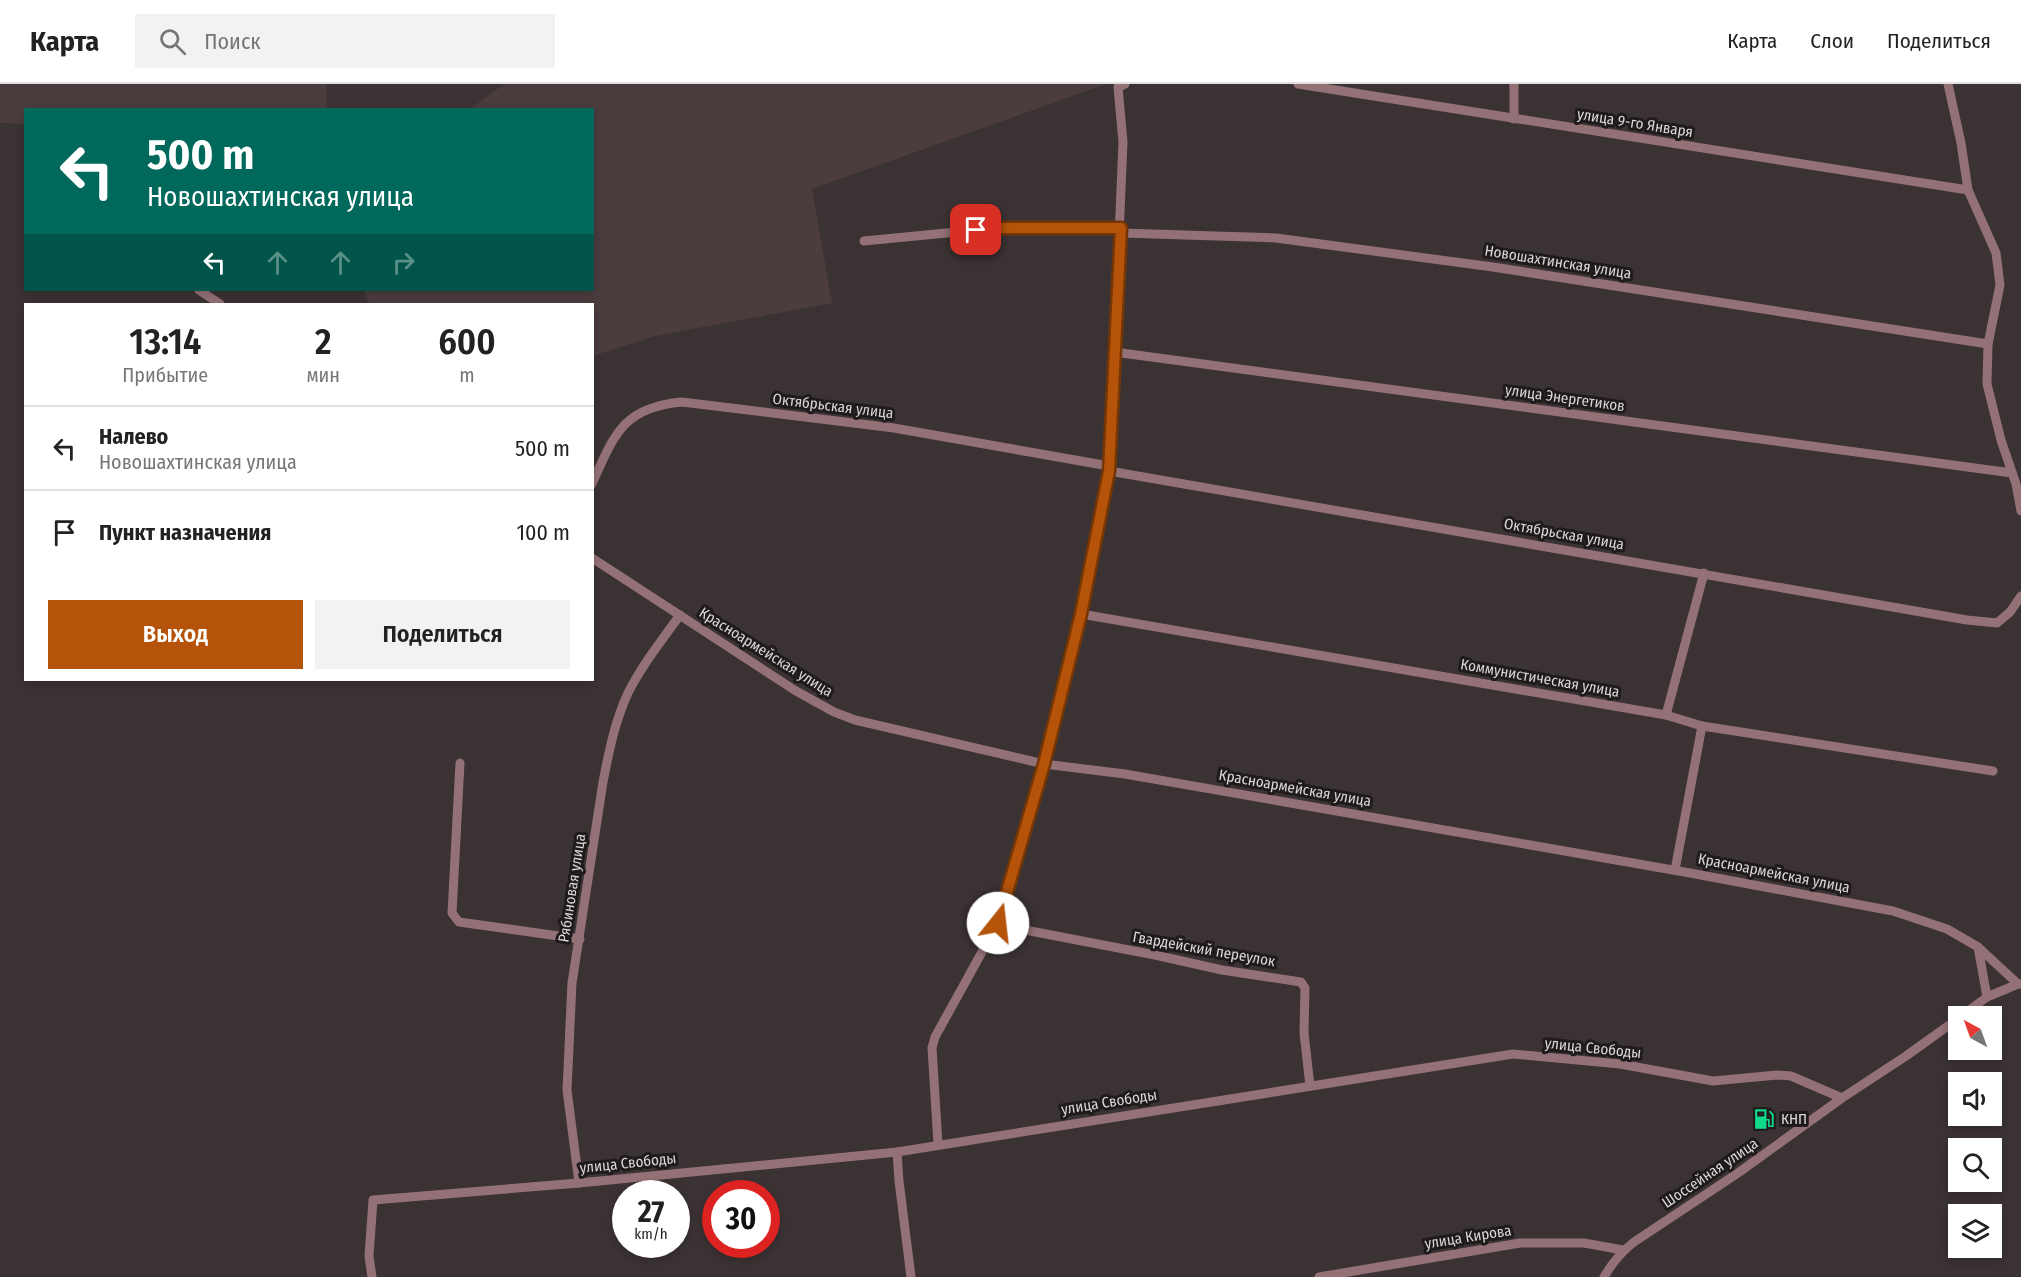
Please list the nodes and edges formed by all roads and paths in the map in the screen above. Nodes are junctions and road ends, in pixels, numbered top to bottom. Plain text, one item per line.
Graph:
1 (1298, 84) edge
2 (1514, 84) edge
3 (1948, 84) edge
4 (1121, 85) edge
5 (1514, 119) junction
6 (1968, 190) junction
7 (1121, 230) junction
8 (864, 241) dead end
9 (200, 291) edge
10 (218, 303) edge
11 (1988, 344) junction
12 (1114, 352) junction
13 (1109, 468) junction
14 (2012, 473) junction
15 (594, 480) edge
16 (2021, 511) edge
17 (594, 559) edge
18 (1704, 573) junction
19 (2021, 596) edge
20 (1081, 614) junction
21 (680, 615) junction
22 (1666, 715) junction
23 (1702, 726) junction
24 (460, 763) dead end
25 (1044, 764) junction
26 (1993, 771) dead end
27 (1675, 870) junction
28 (998, 923) junction
29 (579, 939) junction
30 (1978, 947) junction
31 (2020, 984) edge
32 (1987, 997) junction
33 (1974, 1006) edge
34 (1948, 1025) edge
35 (1310, 1086) junction
36 (1842, 1098) junction
37 (938, 1144) junction
38 (897, 1152) junction
39 (579, 1183) junction
40 (1623, 1250) junction
41 (372, 1277) edge
42 (910, 1277) edge
43 (1319, 1277) edge
44 (1604, 1277) edge

1 - 5 street, улица 9-го Января
2 - 5 street
3 - 6 street
4 - 7 street
5 - 6 street, улица 9-го Января
6 - 11 street
7 - 8 street, Новошахтинская улица
7 - 11 street, Новошахтинская улица
7 - 12 street
9 - 10 street
11 - 14 street
12 - 13 street
12 - 14 street, улица Энергетиков
13 - 15 street, Октябрьская улица
13 - 18 street, Октябрьская улица
13 - 20 street
14 - 16 street
17 - 21 street, Красноармейская улица
18 - 19 street, Октябрьская улица
18 - 22 street
20 - 22 street, Коммунистическая улица
20 - 25 street
21 - 25 street, Красноармейская улица
21 - 29 street, Рябиновая улица
22 - 23 street, Коммунистическая улица
23 - 26 street, Коммунистическая улица
23 - 27 street
24 - 29 street
25 - 27 street, Красноармейская улица
25 - 28 street
27 - 30 street, Красноармейская улица
28 - 35 street, Гвардейский переулок
28 - 37 street
29 - 39 street, Рябиновая улица
30 - 31 street, Красноармейская улица
30 - 32 street
31 - 32 street, Шоссейная улица
32 - 33 street, Шоссейная улица
34 - 36 street, Шоссейная улица
35 - 36 street, улица Свободы
35 - 37 street, улица Свободы
36 - 40 street, Шоссейная улица
37 - 38 street, улица Свободы
38 - 39 street, улица Свободы
38 - 42 street
39 - 41 street, улица Свободы
40 - 43 street, улица Кирова
40 - 44 street, Шоссейная улица

